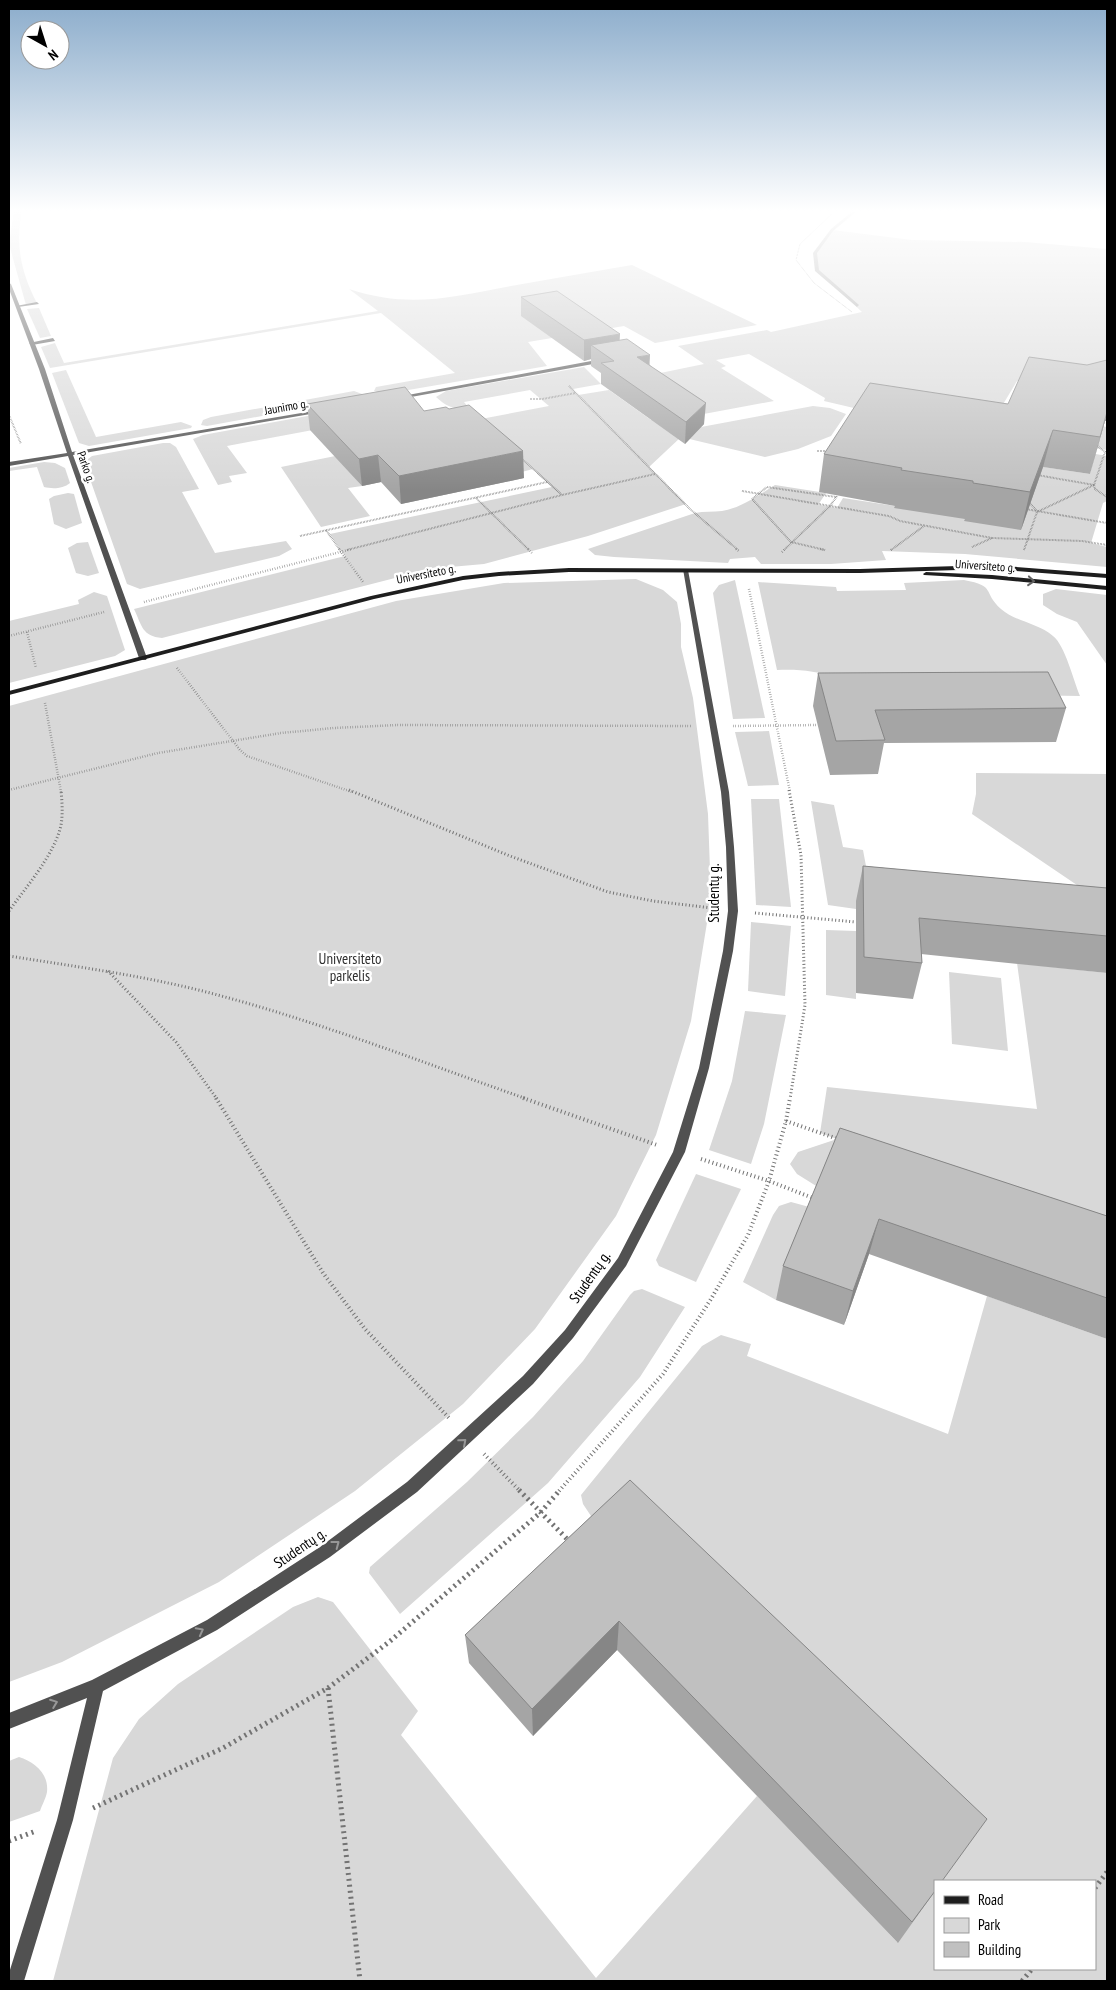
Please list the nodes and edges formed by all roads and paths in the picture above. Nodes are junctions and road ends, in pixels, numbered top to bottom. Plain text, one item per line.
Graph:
1 (32, 304) edge
2 (841, 304) edge
3 (18, 306) joint
4 (852, 312) dead end
5 (53, 340) dead end
6 (32, 342) junction
7 (608, 360) edge
8 (553, 370) junction
9 (576, 393) junction
10 (396, 398) edge
11 (530, 399) dead end
12 (329, 410) edge
13 (9, 415) edge
14 (1091, 440) edge
15 (835, 450) edge
16 (817, 451) dead end
17 (70, 454) junction
18 (520, 458) dead end
19 (29, 461) junction
20 (9, 464) edge
21 (656, 474) junction
22 (1029, 474) edge
23 (547, 482) junction
24 (1094, 485) junction
25 (742, 491) dead end
26 (759, 494) junction
27 (562, 495) junction
28 (476, 497) junction
29 (1025, 497) edge
30 (1107, 497) edge
31 (830, 506) junction
32 (1020, 508) edge
33 (1037, 512) junction
34 (492, 513) junction
35 (1107, 523) edge
36 (925, 526) junction
37 (326, 530) junction
38 (300, 536) dead end
39 (1028, 539) junction
40 (791, 542) junction
41 (1107, 545) edge
42 (829, 551) dead end
43 (342, 552) junction
44 (780, 554) dead end
45 (884, 555) dead end
46 (538, 560) dead end
47 (1025, 568) junction
48 (685, 570) junction
49 (745, 570) junction
50 (860, 570) junction
51 (1107, 576) edge
52 (1107, 588) edge
53 (373, 596) junction
54 (125, 607) junction
55 (27, 632) junction
56 (9, 636) edge
57 (163, 653) junction
58 (143, 658) junction
59 (41, 685) junction
60 (9, 693) edge
61 (818, 725) dead end
62 (713, 726) junction
63 (778, 726) junction
64 (234, 740) junction
65 (58, 777) junction
66 (9, 790) edge
67 (9, 910) edge
68 (732, 910) junction
69 (804, 917) junction
70 (856, 922) dead end
71 (9, 956) edge
72 (108, 971) junction
73 (786, 1121) junction
74 (847, 1142) edge
75 (679, 1152) junction
76 (769, 1181) junction
77 (817, 1200) edge
78 (468, 1437) junction
79 (540, 1513) junction
80 (576, 1547) edge
81 (98, 1686) junction
82 (328, 1688) junction
83 (9, 1721) edge
84 (65, 1820) junction
85 (9, 1841) edge
86 (1107, 1872) edge
87 (1096, 1887) edge
88 (1031, 1970) edge
89 (15, 1981) edge
90 (360, 1981) edge
91 (1022, 1981) edge

1 - 3 street
2 - 4 path
3 - 6 street, Parko g.
5 - 6 street
6 - 17 street, Parko g.
7 - 8 street
8 - 9 path
8 - 10 street
9 - 11 path
9 - 21 path
12 - 17 street, Jaunimo g.
13 - 19 path
14 - 24 path
15 - 16 path
17 - 19 street, Jaunimo g.
17 - 54 street, Parko g.
18 - 23 path
19 - 20 street, Jaunimo g.
21 - 27 path
21 - 49 path
22 - 24 path
23 - 27 path
23 - 28 path
24 - 30 path
24 - 33 path
25 - 26 path
26 - 31 path
26 - 31 path
26 - 40 path
27 - 34 path
28 - 34 path
28 - 37 path
29 - 33 path
31 - 36 path
31 - 40 path
32 - 33 path
33 - 35 path
33 - 39 path
34 - 43 path
34 - 46 path
36 - 39 path
36 - 45 path
37 - 38 path
37 - 43 path
39 - 41 path
39 - 47 path
40 - 42 path
40 - 44 path
43 - 53 path
43 - 54 path
47 - 50 main road, Universiteto g.
47 - 51 main road, Universiteto g.
48 - 49 main road, Universiteto g.
48 - 53 main road, Universiteto g.
48 - 62 street, Studentų g.
49 - 50 main road, Universiteto g.
49 - 63 path
50 -> 52 main road, Universiteto g.
53 - 57 main road, Universiteto g.
54 - 55 path
54 - 58 street, Parko g.
55 - 56 path
55 - 59 path
57 - 58 main road, Universiteto g.
57 - 64 path
58 - 59 main road, Universiteto g.
59 - 60 main road, Universiteto g.
59 - 65 path
61 - 63 path
62 - 63 path
62 - 64 path
62 - 68 street, Studentų g.
63 - 69 path
64 - 65 path
64 - 68 path
65 - 66 path
65 - 67 path
68 - 69 path
68 - 75 street, Studentų g.
69 - 70 path
69 - 73 path
71 - 72 path
72 - 75 path
72 - 78 path
73 - 74 path
73 - 76 path
75 - 76 path
75 - 78 street, Studentų g.
76 - 77 path
76 - 79 path
78 - 79 path
81 -> 78 street, Studentų g.
79 - 80 path
79 - 82 path
83 -> 81 street, Studentų g.
81 - 84 street
82 - 84 path
82 - 90 path
84 - 85 path
84 - 89 street
86 - 87 path
88 - 91 path

